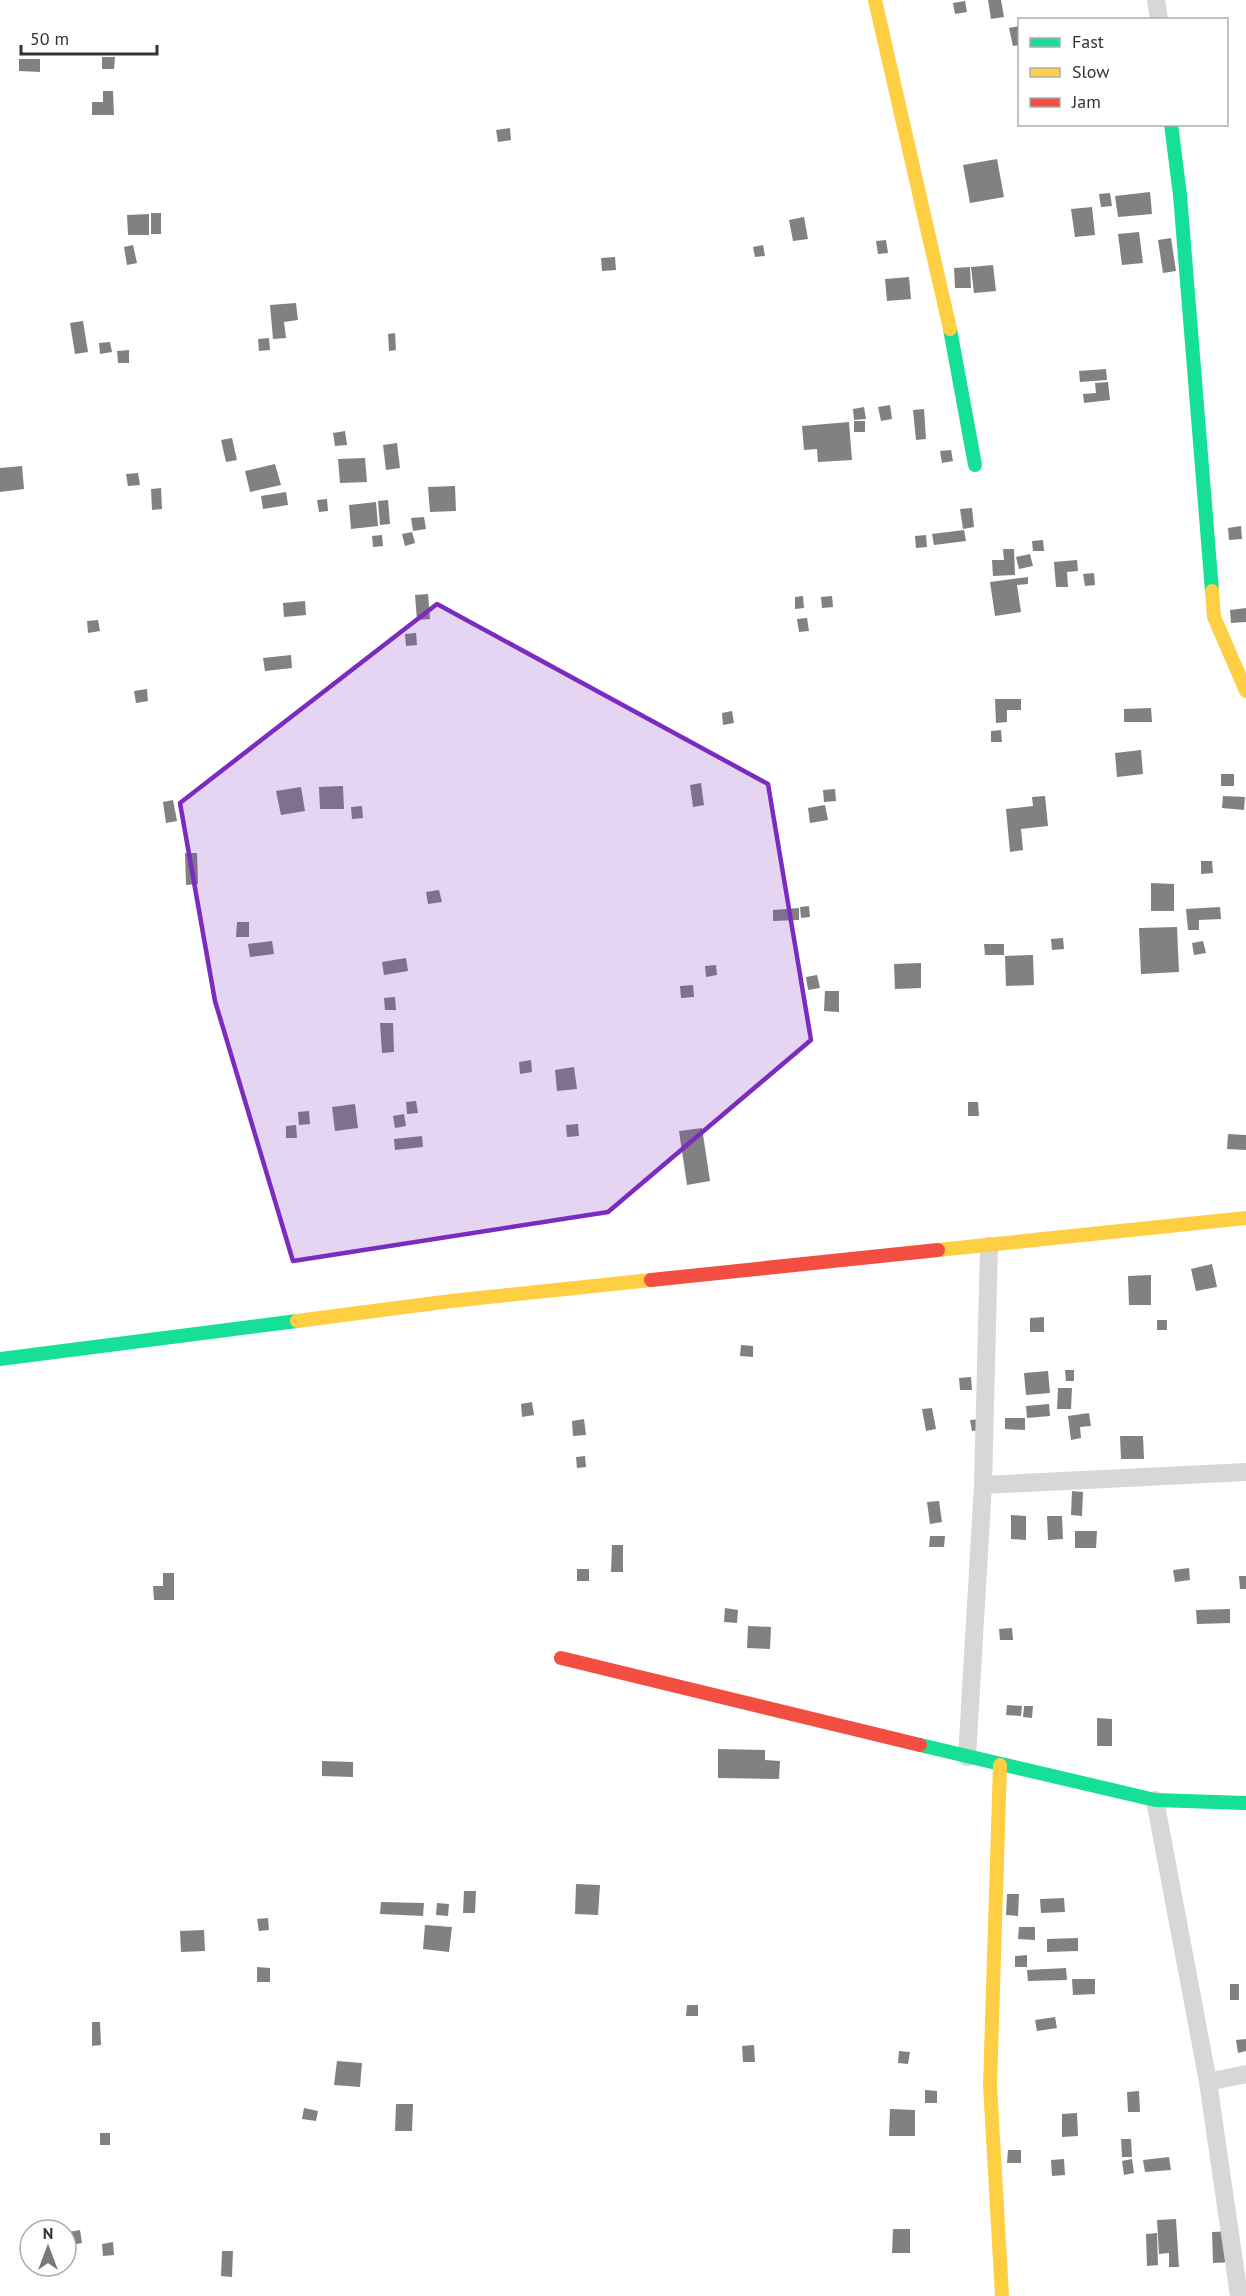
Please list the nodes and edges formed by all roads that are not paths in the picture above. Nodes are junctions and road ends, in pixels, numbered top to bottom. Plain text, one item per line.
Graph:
1 (875, 0) edge
2 (1156, 0) edge
3 (1159, 18) edge
4 (1171, 126) edge
5 (975, 465) dead end
6 (1246, 691) edge
7 (1246, 1218) edge
8 (989, 1246) junction
9 (0, 1359) edge
10 (1246, 1472) edge
11 (983, 1485) junction
12 (561, 1658) dead end
13 (967, 1757) junction
14 (1000, 1765) junction
15 (1155, 1800) junction
16 (1246, 1803) edge
17 (1246, 2074) edge
18 (1208, 2082) junction
19 (1002, 2296) edge
20 (1239, 2296) edge

1 - 5 street
2 - 3 street
4 - 6 street
7 - 8 street
8 - 9 street
8 - 11 street
10 - 11 street
11 - 13 street
12 - 13 street
13 - 14 street
14 - 15 street
14 - 19 street
15 - 16 street
15 - 18 street
17 - 18 street
18 - 20 street

